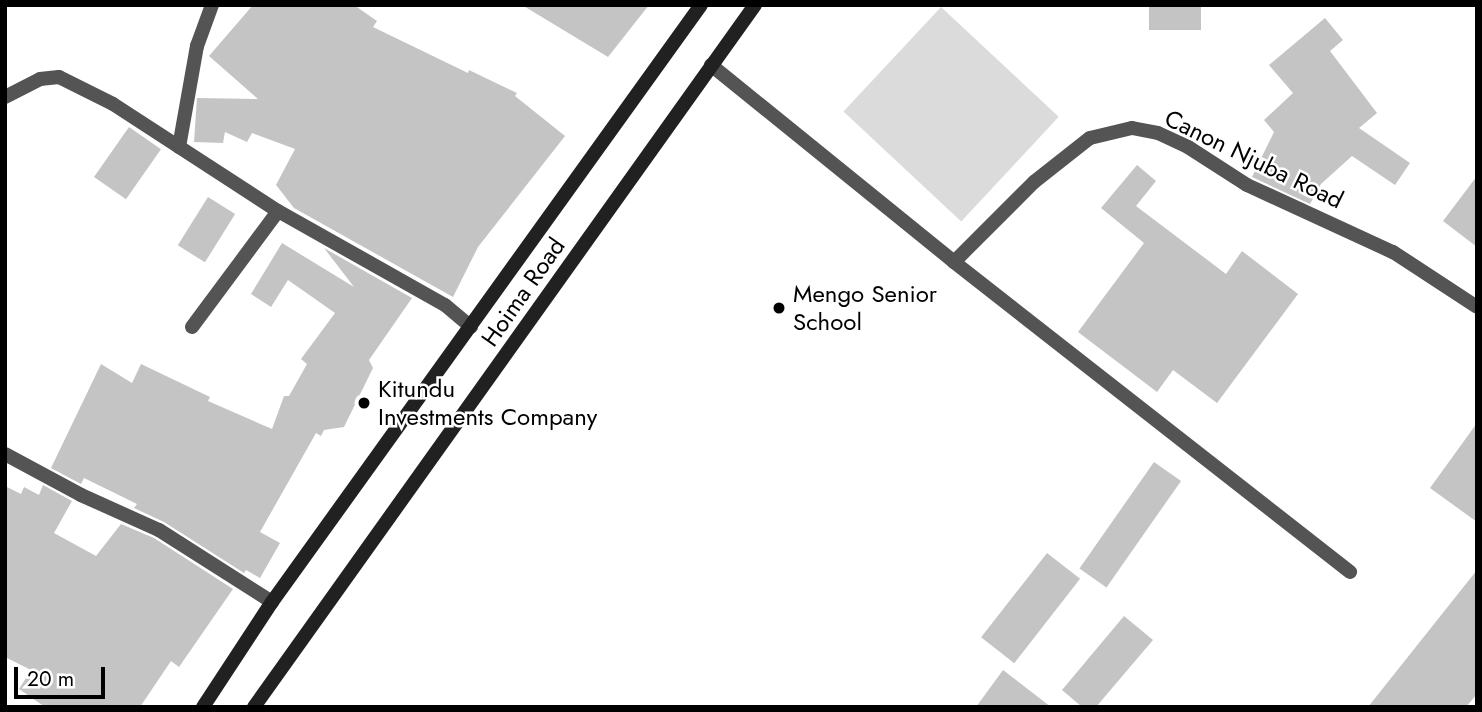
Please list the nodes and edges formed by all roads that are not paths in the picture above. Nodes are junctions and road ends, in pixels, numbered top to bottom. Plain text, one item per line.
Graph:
1 (212, 5) edge
2 (701, 5) edge
3 (755, 5) edge
4 (711, 65) junction
5 (5, 97) edge
6 (179, 147) junction
7 (278, 211) junction
8 (954, 262) junction
9 (1477, 307) edge
10 (192, 327) dead end
11 (471, 327) junction
12 (5, 454) edge
13 (1350, 572) dead end
14 (272, 602) junction
15 (203, 707) edge
16 (254, 707) edge

1 - 6 street
2 - 11 main road, Hoima Road
3 - 4 main road, Hoima Road
4 - 8 street
4 - 16 main road, Hoima Road
5 - 6 street
6 - 7 street
7 - 10 street
7 - 11 street
8 - 9 street, Canon Njuba Road
8 - 13 street
11 - 14 main road, Hoima Road
12 - 14 street
14 - 15 main road, Hoima Road

